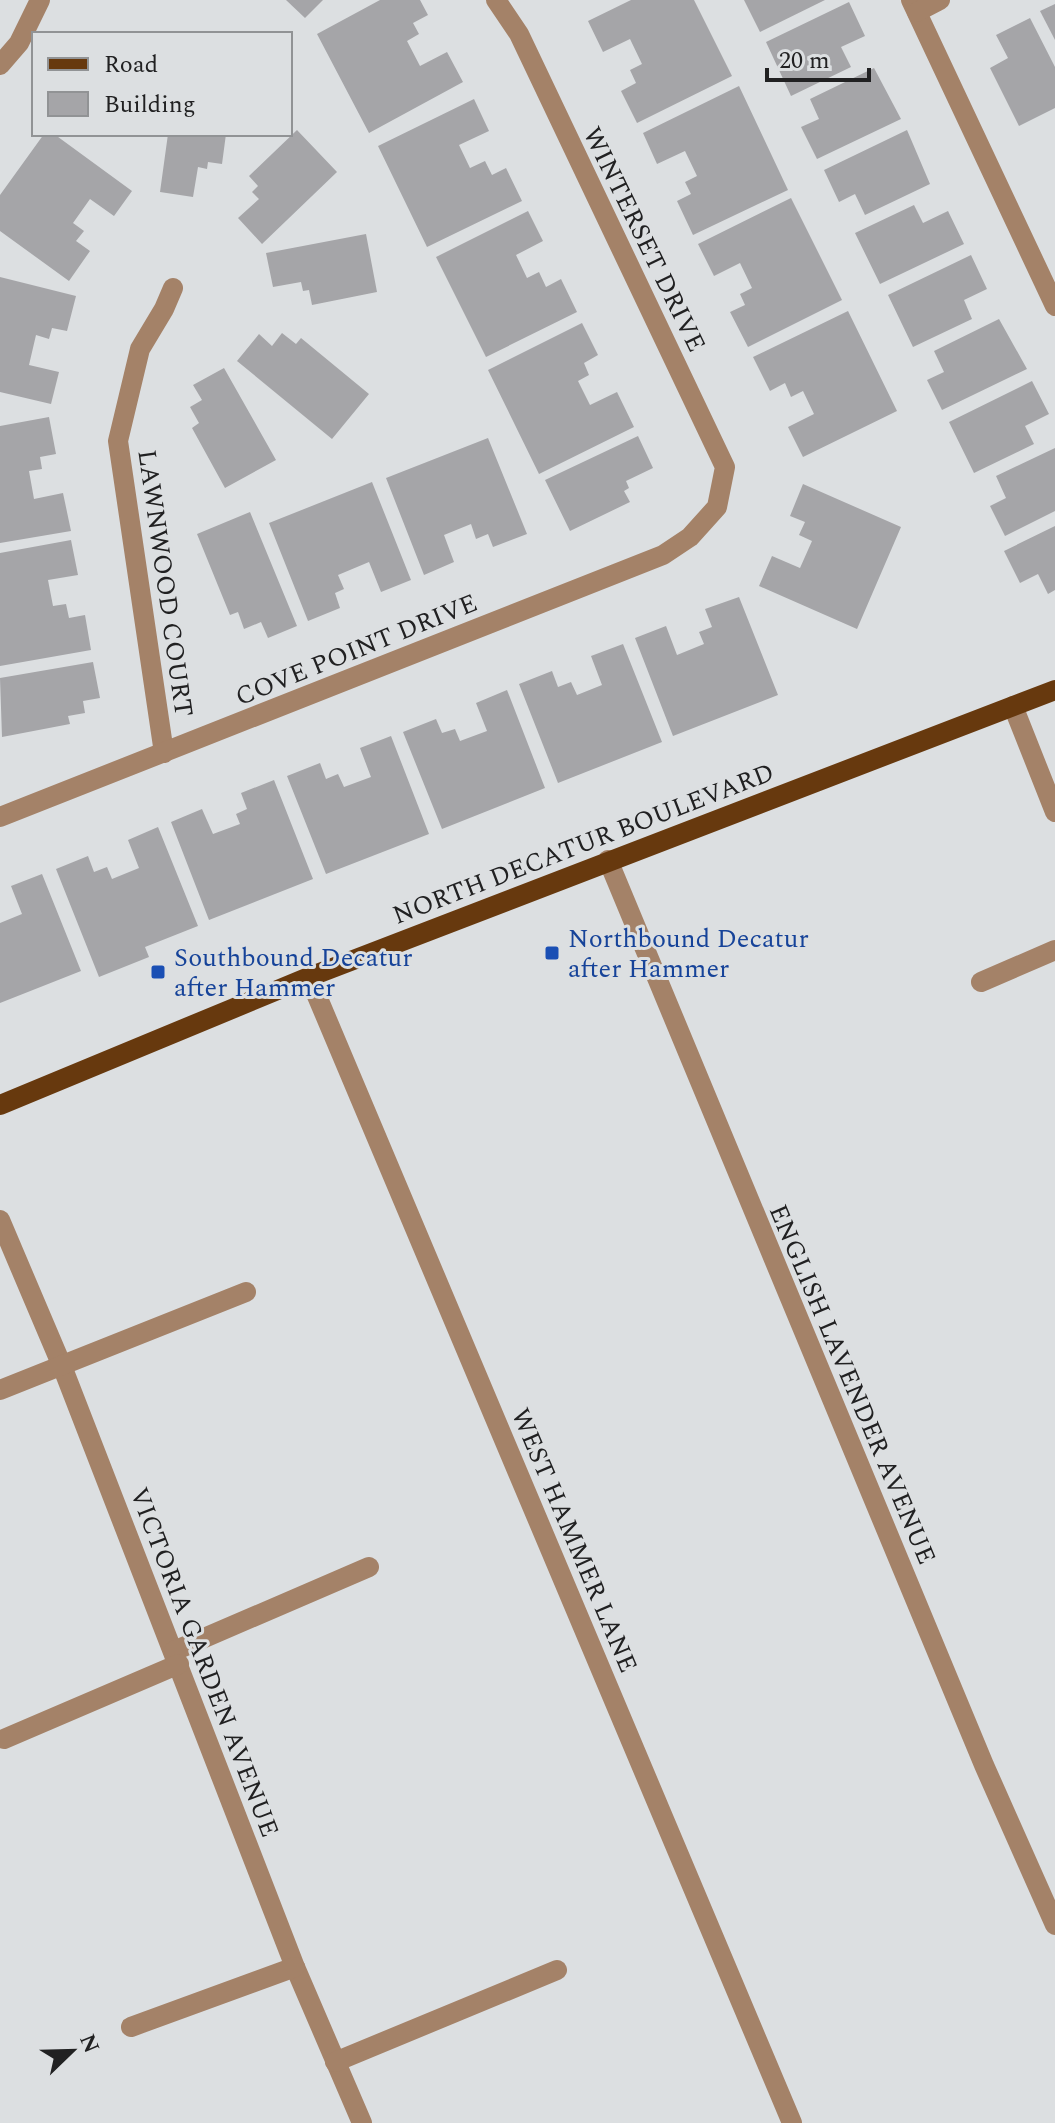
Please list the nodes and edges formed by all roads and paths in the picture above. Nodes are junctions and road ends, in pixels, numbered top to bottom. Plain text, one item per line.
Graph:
1 (40, 0) edge
2 (496, 0) edge
3 (940, 0) edge
4 (914, 6) edge
5 (0, 65) edge
6 (173, 288) dead end
7 (1055, 306) edge
8 (717, 507) joint
9 (1055, 690) edge
10 (1013, 706) junction
11 (164, 753) junction
12 (1055, 812) edge
13 (0, 817) edge
14 (608, 860) junction
15 (1055, 950) edge
16 (309, 977) junction
17 (981, 982) dead end
18 (0, 1105) edge
19 (0, 1220) edge
20 (246, 1292) dead end
21 (62, 1366) junction
22 (0, 1390) edge
23 (369, 1567) dead end
24 (176, 1657) junction
25 (4, 1739) dead end
26 (1055, 1925) edge
27 (295, 1967) junction
28 (557, 1970) dead end
29 (131, 2027) dead end
30 (335, 2062) junction
31 (362, 2123) edge
32 (792, 2123) edge

1 - 5 street
2 - 8 street, WINTERSET DRIVE
3 - 4 street
4 - 7 street
6 - 11 street, LAWNWOOD COURT
8 - 11 street, COVE POINT DRIVE
9 - 10 main road, NORTH DECATUR BOULEVARD
10 - 12 street
10 - 14 main road, NORTH DECATUR BOULEVARD
11 - 13 street, COVE POINT DRIVE
14 - 16 main road, NORTH DECATUR BOULEVARD
14 - 26 street, ENGLISH LAVENDER AVENUE
15 - 17 street
16 - 18 main road, NORTH DECATUR BOULEVARD
16 - 32 street, WEST HAMMER LANE
19 - 21 street, VICTORIA GARDEN AVENUE
20 - 21 street
21 - 22 street
21 - 24 street, VICTORIA GARDEN AVENUE
23 - 24 street
24 - 25 street
24 - 27 street, VICTORIA GARDEN AVENUE
27 - 29 street
27 - 30 street, VICTORIA GARDEN AVENUE
28 - 30 street
30 - 31 street, VICTORIA GARDEN AVENUE

